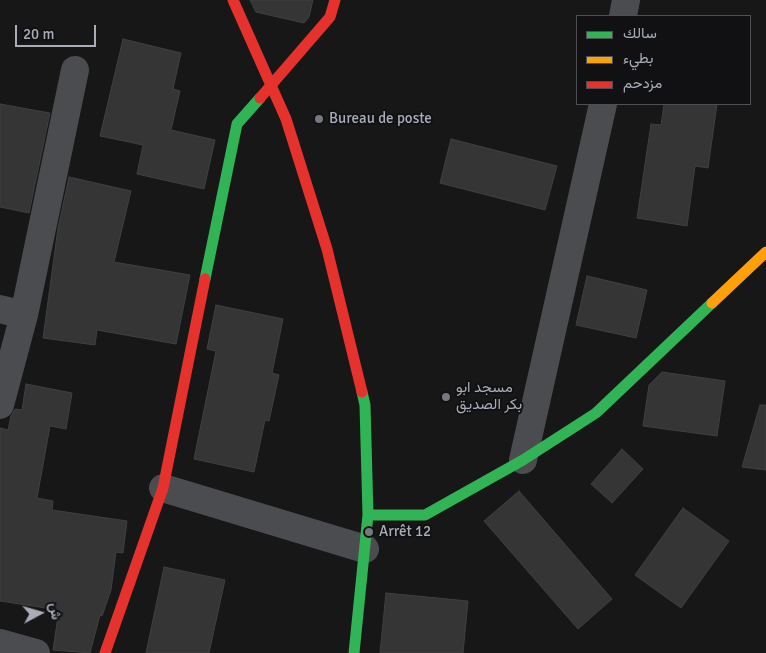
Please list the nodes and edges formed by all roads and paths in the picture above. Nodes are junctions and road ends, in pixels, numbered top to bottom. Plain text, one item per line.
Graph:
1 (233, 0) edge
2 (335, 0) edge
3 (626, 0) edge
4 (623, 15) edge
5 (75, 70) dead end
6 (270, 85) junction
7 (603, 105) edge
8 (766, 252) edge
9 (12, 312) edge
10 (0, 405) edge
11 (523, 460) junction
12 (162, 488) junction
13 (368, 515) junction
14 (365, 549) junction
15 (0, 643) edge
16 (36, 653) edge
17 (105, 653) edge
18 (354, 653) edge

1 - 6 street
2 - 6 street
3 - 4 street
5 - 9 street
6 - 12 street
6 - 13 street
7 - 11 street
8 - 11 street
9 - 10 street
11 - 13 street
12 - 14 street
12 - 17 street
13 - 14 street
14 - 18 street
15 - 16 street

